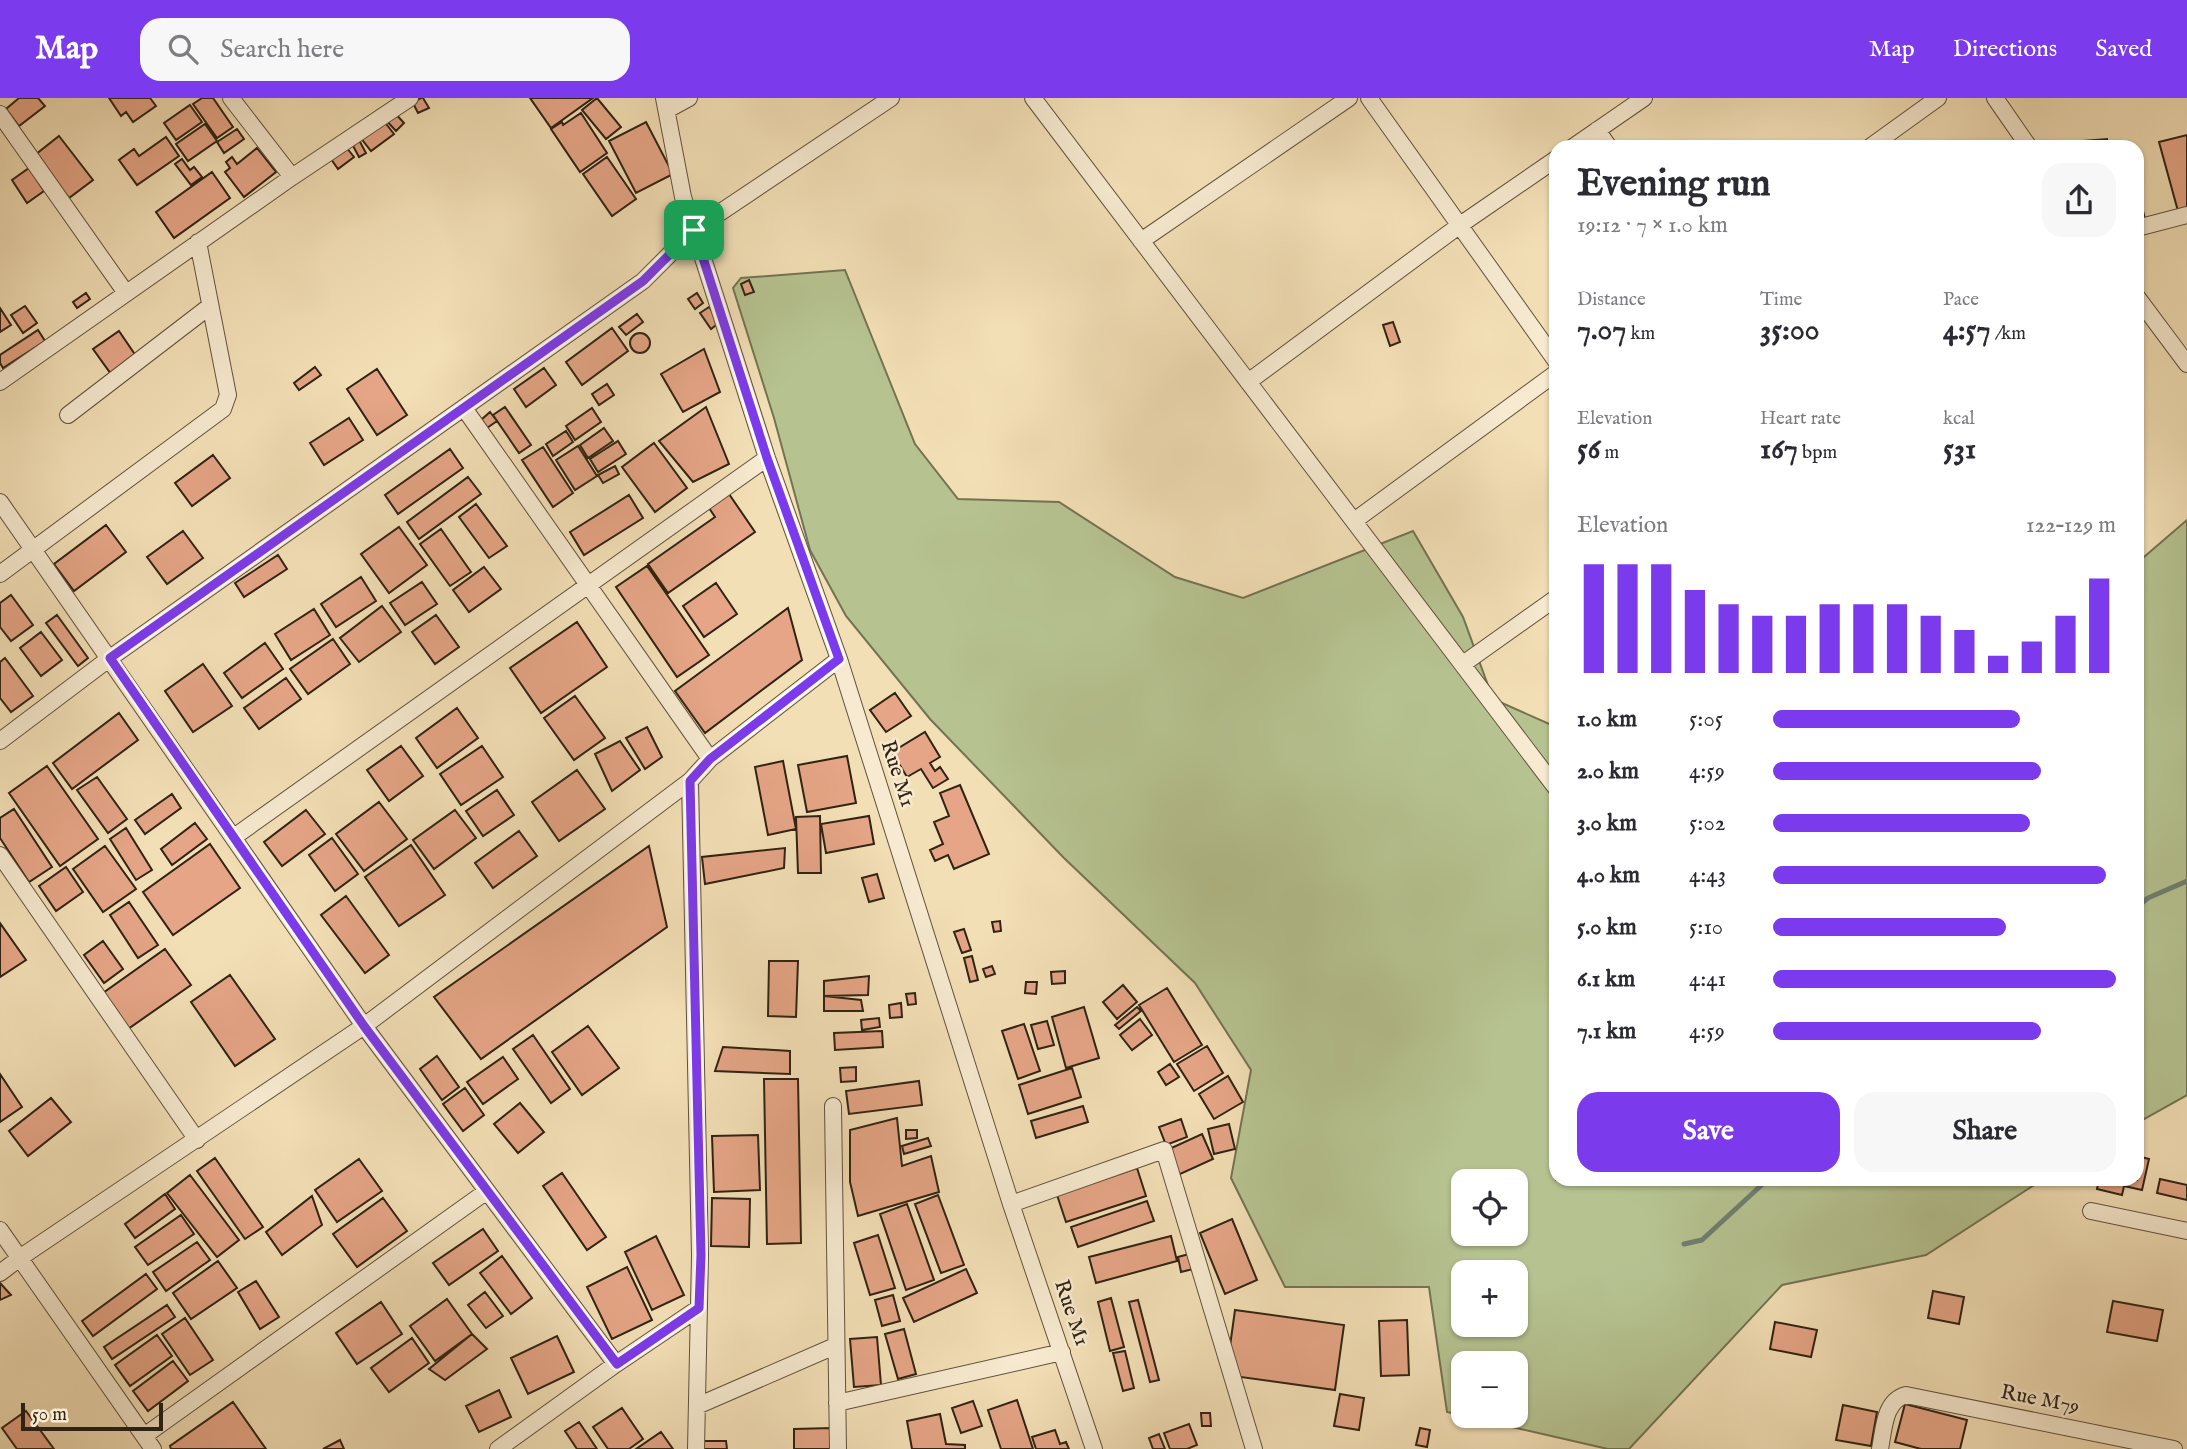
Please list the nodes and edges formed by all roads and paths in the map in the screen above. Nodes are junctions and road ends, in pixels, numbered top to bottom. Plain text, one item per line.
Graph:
1 (231, 98) edge
2 (410, 98) edge
3 (689, 98) edge
4 (891, 98) edge
5 (1349, 98) edge
6 (1369, 98) edge
7 (1644, 98) edge
8 (1938, 98) edge
9 (1995, 98) edge
10 (1040, 100) edge
11 (665, 104) edge
12 (0, 114) edge
13 (1597, 130) junction
14 (1583, 140) edge
15 (1604, 140) edge
16 (1880, 140) edge
17 (2024, 140) edge
18 (1549, 164) edge
19 (292, 177) junction
20 (2187, 215) edge
21 (1460, 225) junction
22 (2144, 226) edge
23 (694, 230) junction
24 (1141, 241) junction
25 (198, 242) junction
26 (126, 293) junction
27 (210, 306) junction
28 (2144, 306) edge
29 (1549, 351) edge
30 (2187, 364) edge
31 (1549, 378) edge
32 (0, 382) edge
33 (1248, 382) junction
34 (464, 408) junction
35 (68, 415) dead end
36 (767, 458) junction
37 (0, 502) edge
38 (1354, 522) junction
39 (33, 549) junction
40 (0, 574) edge
41 (588, 585) junction
42 (1549, 603) edge
43 (110, 658) junction
44 (839, 659) junction
45 (1462, 664) junction
46 (0, 741) edge
47 (710, 759) junction
48 (1549, 779) edge
49 (690, 781) junction
50 (234, 837) junction
51 (0, 855) edge
52 (364, 1026) junction
53 (833, 1106) dead end
54 (197, 1140) junction
55 (487, 1191) junction
56 (1012, 1204) junction
57 (2091, 1211) dead end
58 (0, 1230) edge
59 (2187, 1231) edge
60 (21, 1257) junction
61 (0, 1273) edge
62 (699, 1308) junction
63 (835, 1346) junction
64 (1062, 1352) junction
65 (617, 1364) junction
66 (837, 1403) junction
67 (697, 1406) junction
68 (149, 1443) edge
69 (498, 1449) edge
70 (696, 1449) edge
71 (838, 1449) edge
72 (1094, 1449) edge
73 (1254, 1449) edge
74 (1880, 1449) edge
75 (2174, 1449) edge

1 - 19 street
2 - 19 street
3 - 11 street
4 - 23 street
5 - 24 street
6 - 21 street
7 - 13 street
8 - 16 street
9 - 17 street
10 - 24 street
11 - 23 street, Rue M1
12 - 26 street
13 - 14 street
13 - 15 street
18 - 21 street
19 - 25 street
20 - 22 street
21 - 29 street
21 - 33 street
23 - 34 street
23 - 36 street, Rue M1
24 - 33 street
25 - 26 street
25 - 27 street
26 - 32 street
27 - 35 street
27 - 39 street
28 - 30 street
31 - 38 street
33 - 38 street
34 - 41 street
34 - 43 street
36 - 41 street
36 - 44 street, Rue M1
37 - 39 street
38 - 45 street
39 - 40 street
39 - 43 street
41 - 47 street
41 - 50 street
42 - 45 street
43 - 46 street
43 - 50 street
44 - 47 street
44 - 56 street, Rue M1
45 - 48 street
47 - 49 street
49 - 52 street
49 - 62 street
50 - 52 street
51 - 54 street
52 - 54 street
52 - 55 street
53 - 63 street
54 - 60 street
55 - 65 street
55 - 68 street
56 - 64 street, Rue M1
56 - 73 street
57 - 59 street
58 - 60 street
60 - 61 street
60 - 68 street
62 - 65 street
62 - 67 street
63 - 66 street
63 - 67 street
64 - 66 street
64 - 72 street, Rue M1
65 - 69 street
66 - 71 street
67 - 70 street
74 - 75 street, Rue M79

